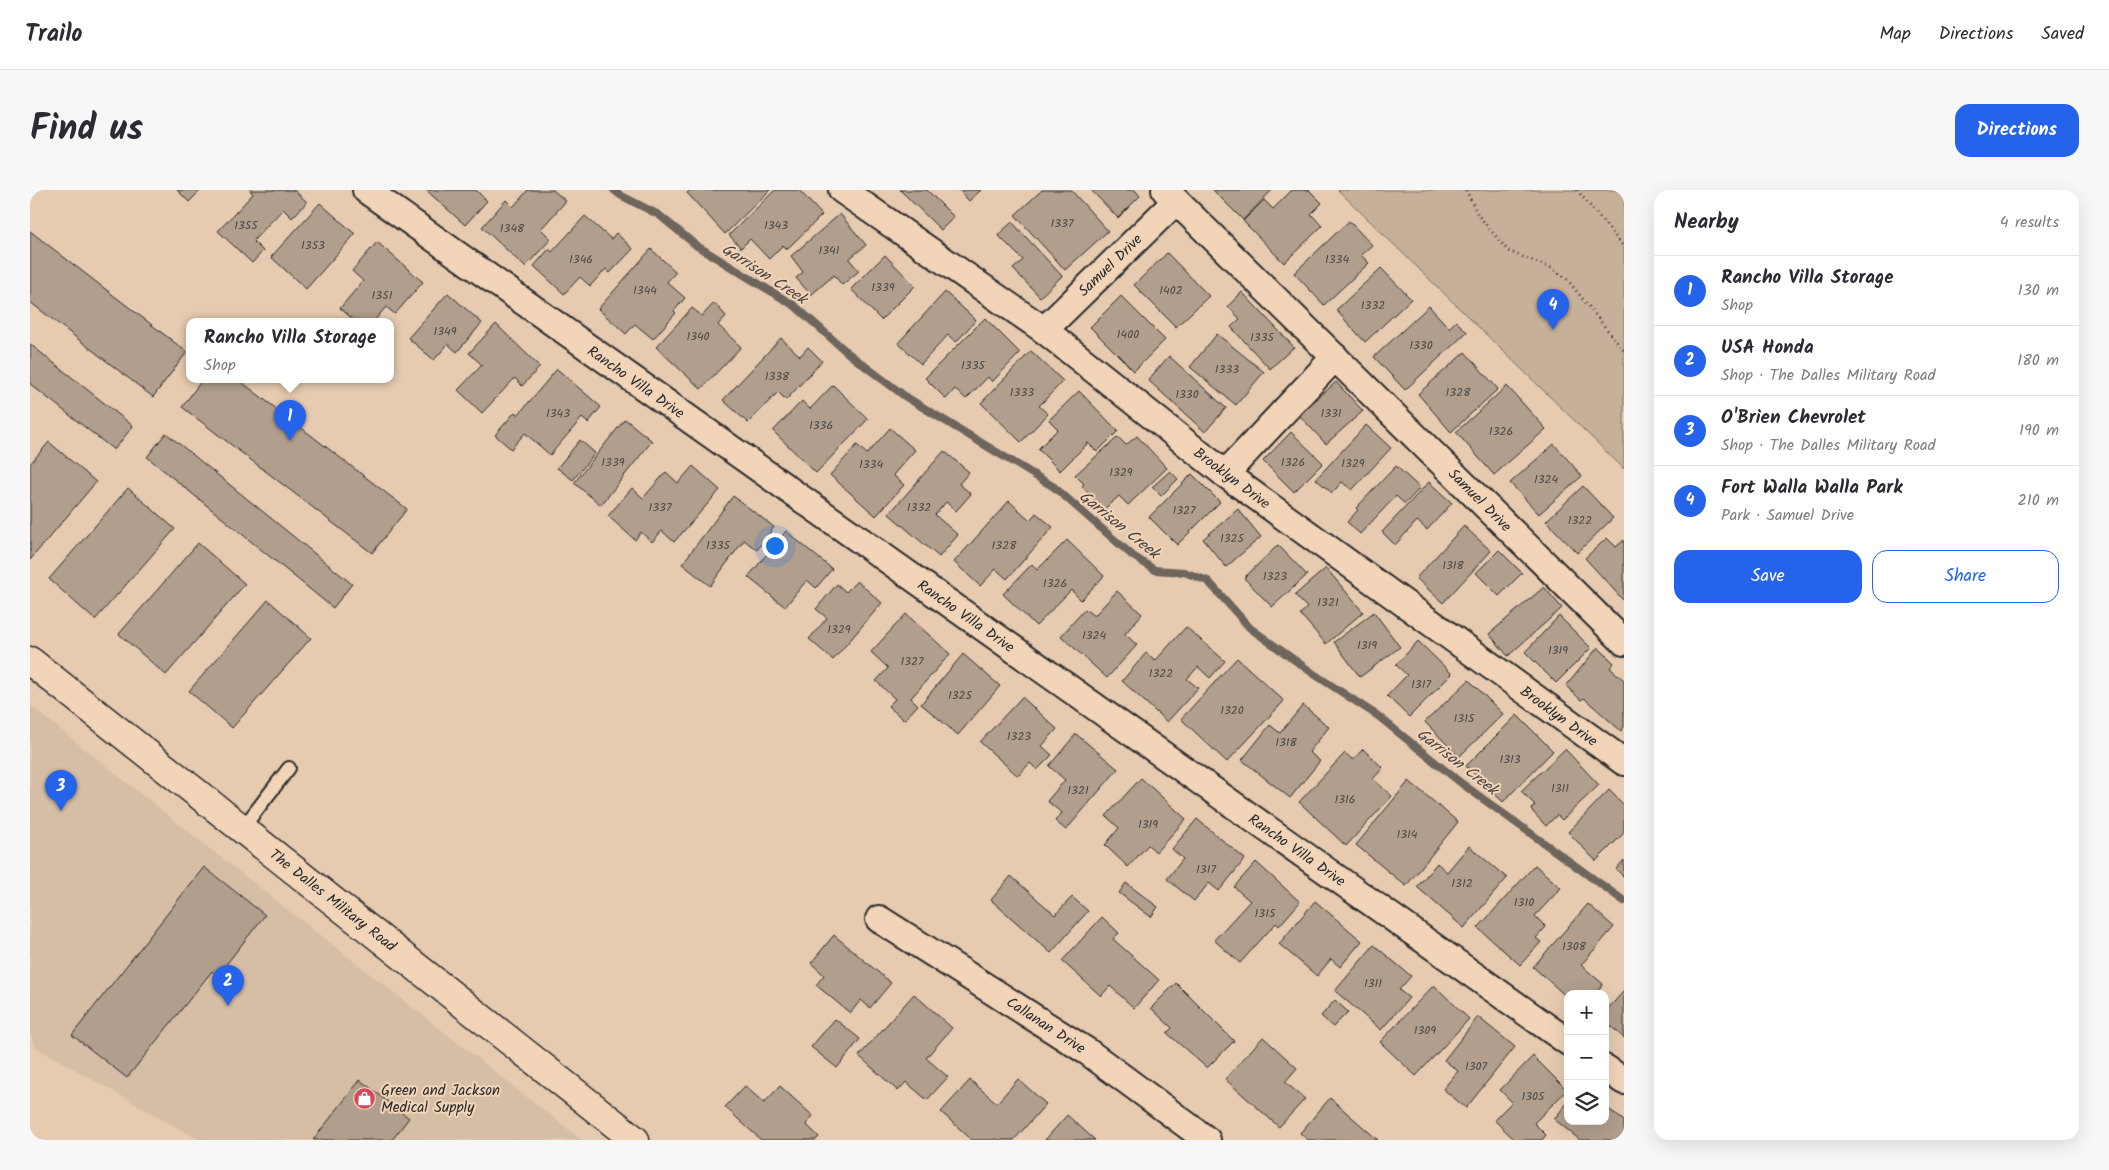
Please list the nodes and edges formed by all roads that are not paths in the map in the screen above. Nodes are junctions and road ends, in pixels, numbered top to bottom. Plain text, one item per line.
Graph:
1 (366, 190) edge
2 (842, 190) edge
3 (1171, 195) edge
4 (1044, 330) junction
5 (1335, 357) junction
6 (1225, 474) junction
7 (1624, 642) edge
8 (30, 661) edge
9 (1624, 762) edge
10 (289, 768) dead end
11 (242, 829) junction
12 (878, 919) dead end
13 (1564, 1039) edge
14 (1609, 1071) edge
15 (1624, 1081) edge
16 (635, 1140) edge
17 (1207, 1140) edge

1 - 13 street, Rancho Villa Drive
2 - 4 street, Brooklyn Drive
3 - 4 street, Samuel Drive
3 - 5 street, Samuel Drive
4 - 6 street, Brooklyn Drive
5 - 6 street
5 - 7 street, Samuel Drive
6 - 9 street, Brooklyn Drive
8 - 11 main road, The Dalles Military Road
10 - 11 lane
11 - 16 main road, The Dalles Military Road
12 - 17 street, Callanan Drive
14 - 15 street

